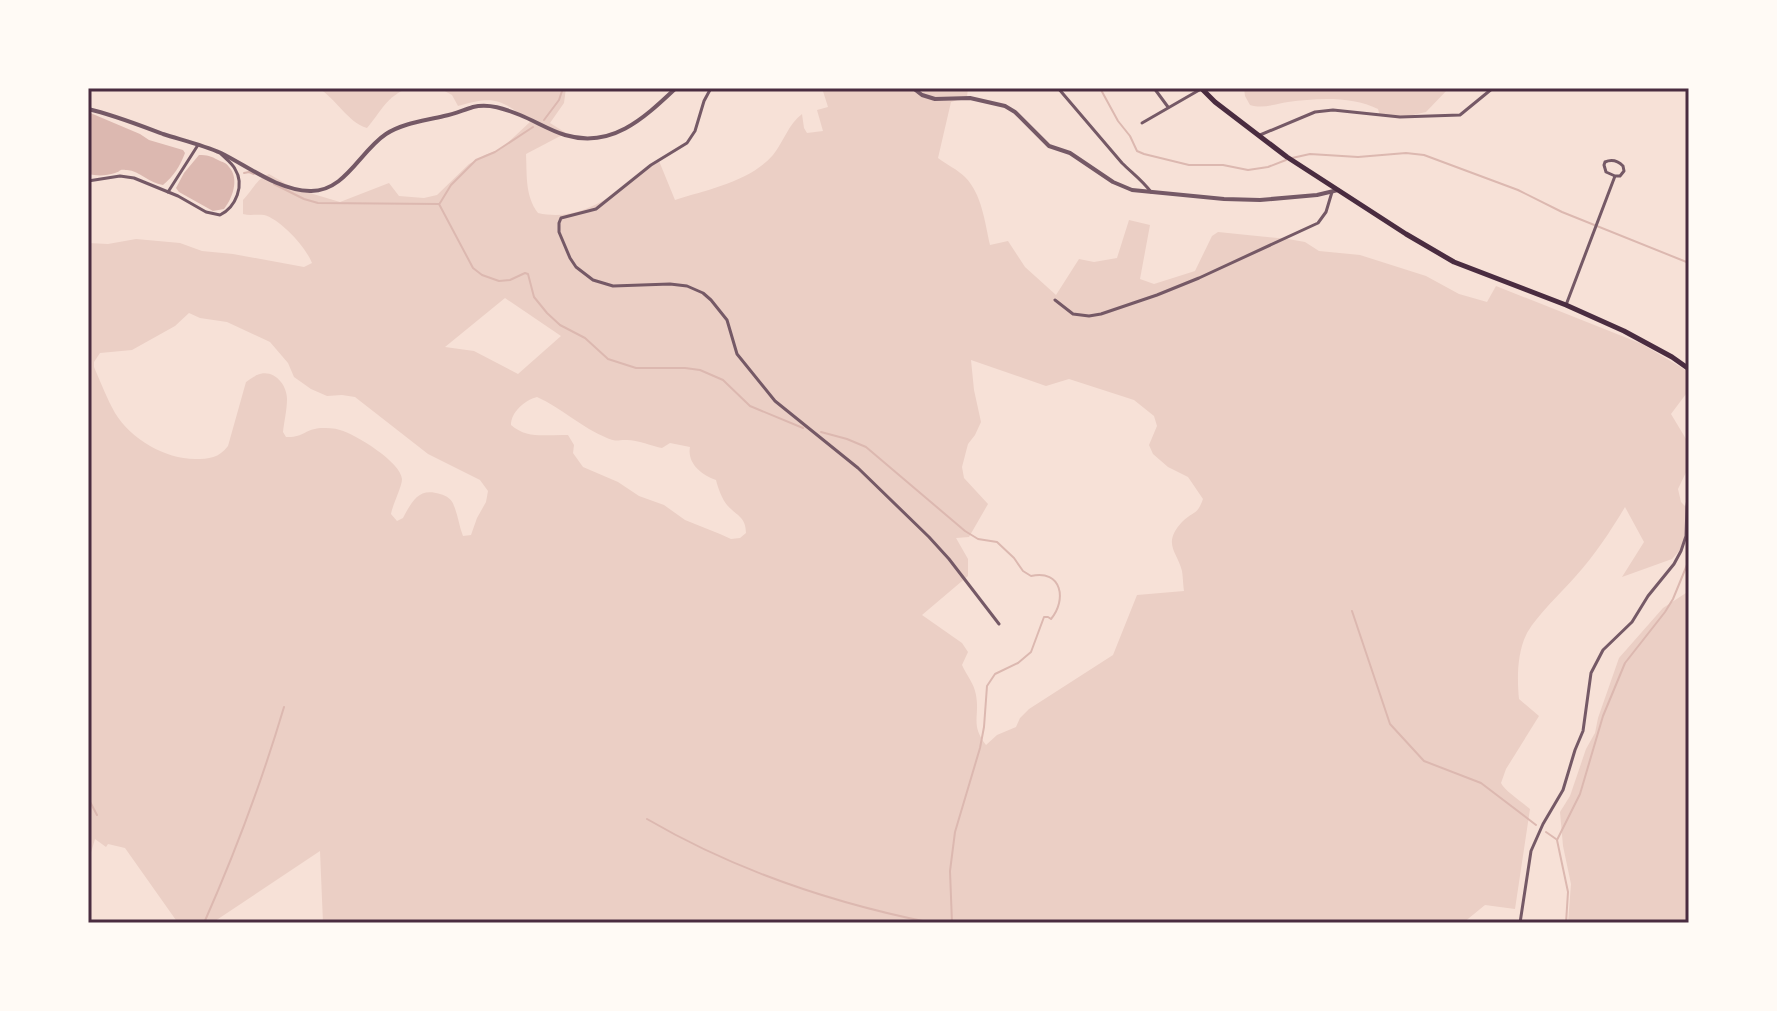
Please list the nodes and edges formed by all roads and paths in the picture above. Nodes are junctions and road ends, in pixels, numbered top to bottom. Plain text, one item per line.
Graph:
1 (676, 88) edge
2 (711, 88) edge
3 (913, 88) edge
4 (1058, 88) edge
5 (1154, 88) edge
6 (1493, 88) edge
7 (1201, 89) edge
8 (1169, 108) junction
9 (88, 109) edge
10 (1142, 123) dead end
11 (1260, 135) junction
12 (198, 145) junction
13 (218, 152) junction
14 (1615, 176) junction
15 (88, 181) edge
16 (1336, 191) junction
17 (168, 192) junction
18 (1151, 192) junction
19 (1055, 300) dead end
20 (1566, 305) junction
21 (1689, 369) edge
22 (1689, 490) edge
23 (999, 624) dead end
24 (1520, 923) edge

1 - 13 street
2 - 23 street
3 - 18 street
4 - 18 street
5 - 8 street
6 - 11 street
7 - 8 street
7 - 11 main road
8 - 10 street
9 - 12 street
11 - 16 main road
12 - 13 street
12 - 17 street
13 - 17 street
14 - 14 street
14 - 20 street
15 - 17 street
16 - 18 street
16 - 19 street
16 - 20 main road
20 - 21 main road
22 - 24 street

